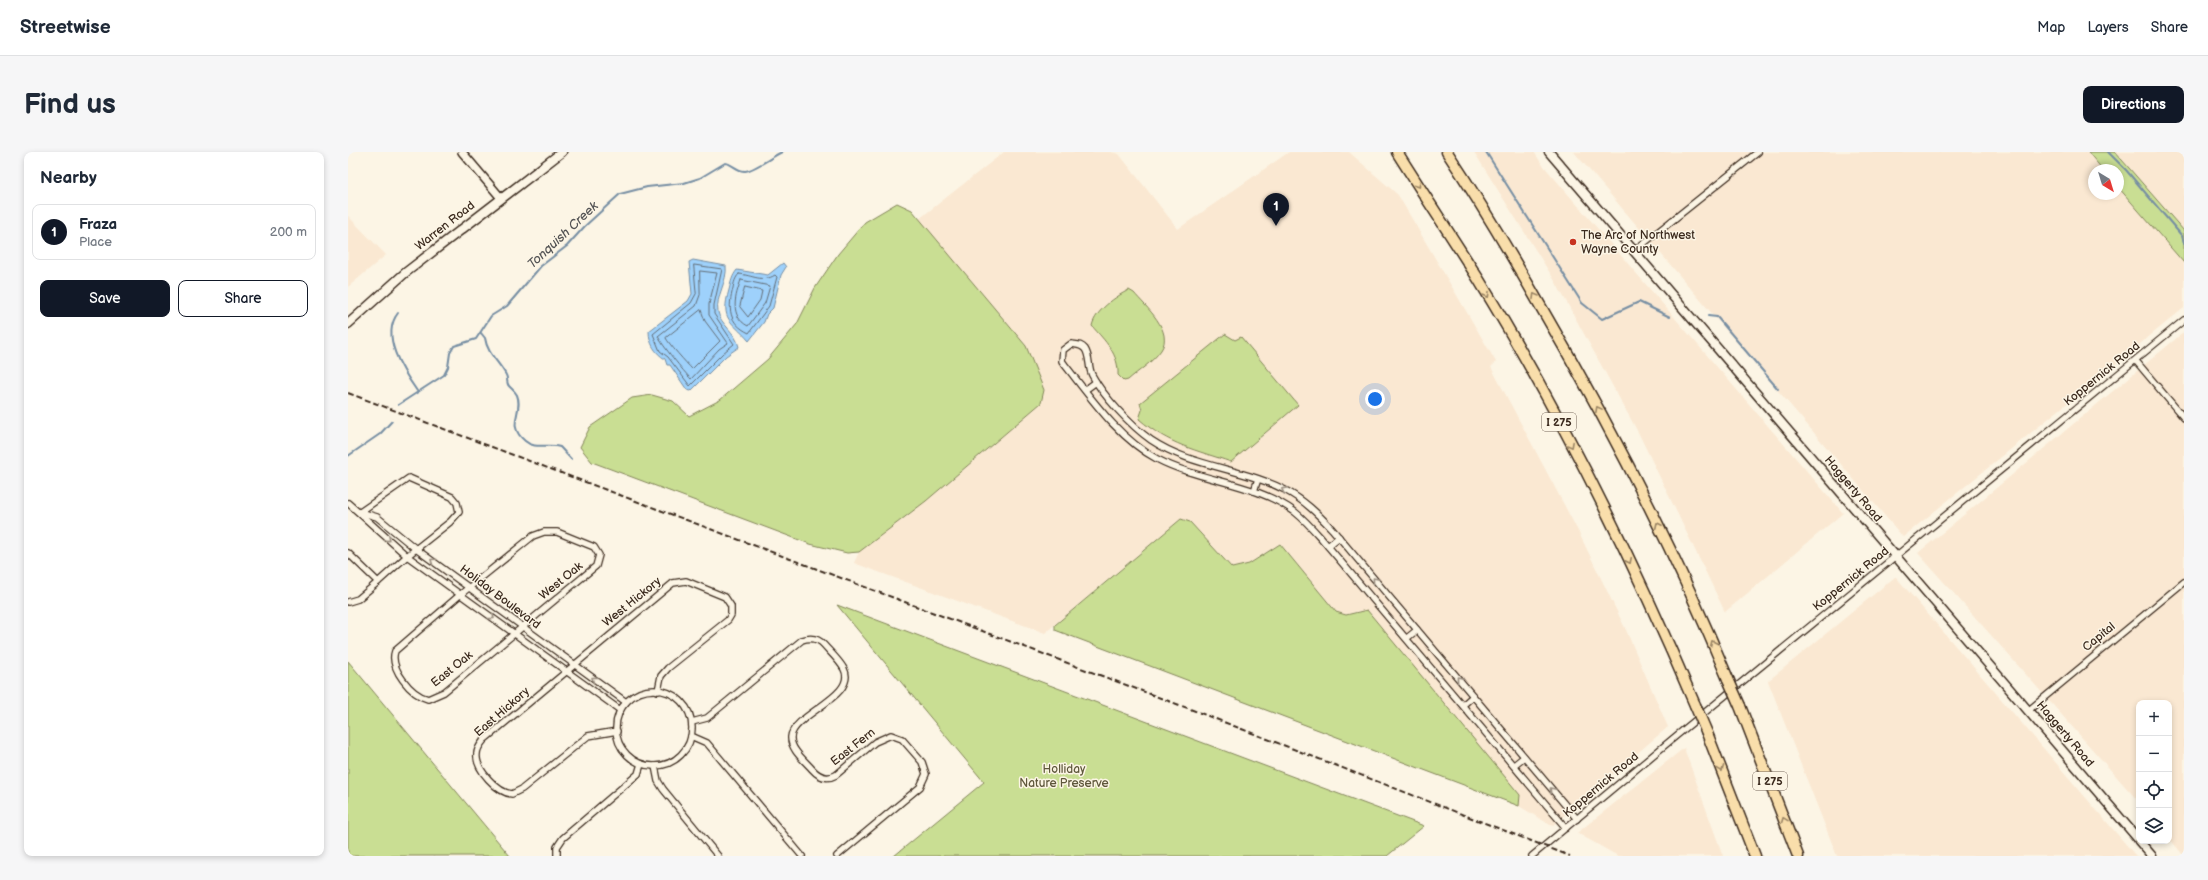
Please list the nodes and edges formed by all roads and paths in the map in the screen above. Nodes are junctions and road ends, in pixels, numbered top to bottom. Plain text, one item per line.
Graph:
1 (462, 152) edge
2 (562, 152) edge
3 (1397, 152) edge
4 (1447, 152) edge
5 (1549, 152) edge
6 (1758, 152) edge
7 (501, 198) junction
8 (1634, 251) junction
9 (2184, 320) edge
10 (348, 324) edge
11 (2136, 361) junction
12 (1096, 382) junction
13 (1085, 390) junction
14 (2184, 418) edge
15 (1258, 479) junction
16 (1254, 491) junction
17 (348, 504) edge
18 (360, 512) junction
19 (1339, 537) junction
20 (1328, 546) junction
21 (416, 549) junction
22 (348, 553) edge
23 (407, 556) junction
24 (1895, 557) junction
25 (378, 582) junction
26 (2184, 582) edge
27 (470, 587) junction
28 (461, 594) junction
29 (348, 602) edge
30 (521, 627) junction
31 (1417, 630) junction
32 (513, 633) junction
33 (1407, 638) junction
34 (574, 664) junction
35 (567, 671) junction
36 (658, 691) junction
37 (1473, 696) junction
38 (626, 702) junction
39 (1463, 705) junction
40 (620, 710) junction
41 (2029, 710) junction
42 (692, 722) junction
43 (617, 731) junction
44 (691, 736) junction
45 (1524, 757) junction
46 (641, 764) junction
47 (655, 766) junction
48 (1514, 766) junction
49 (1577, 819) junction
50 (1566, 828) junction
51 (2136, 837) edge
52 (2142, 844) edge
53 (557, 856) edge
54 (718, 856) edge
55 (802, 856) edge
56 (837, 856) edge
57 (1532, 856) edge
58 (1755, 856) edge
59 (1798, 856) edge
60 (2152, 856) edge

1 - 7 street
2 - 7 main road, Warren Road
3 -> 58 highway, I 275, bridge
59 -> 4 highway, I 275, bridge
5 - 8 main road, Haggerty Road
6 - 8 street
7 - 10 main road, Warren Road
8 - 24 main road, Haggerty Road
9 - 11 street, Koppernick Road
11 - 14 street
11 - 24 street, Koppernick Road
12 - 13 street
12 - 13 street
12 - 15 street
13 - 16 street
15 - 16 street
19 -> 15 street
16 - 20 street
17 - 18 street, Holiday Boulevard
18 - 21 street, Holiday Boulevard
18 - 21 street
18 -> 23 street, Holiday Boulevard
19 - 20 street
31 -> 19 street
20 - 33 street
21 - 23 street
27 -> 21 street, Holiday Boulevard
22 - 25 street
23 - 25 street
23 - 28 street, Holiday Boulevard
24 - 41 main road, Haggerty Road
24 - 49 street, Koppernick Road
25 - 29 street
26 - 41 street, Capital
27 - 28 street, East Oak
27 - 30 street, Holiday Boulevard
27 - 30 street, West Oak
28 -> 32 street, Holiday Boulevard
28 - 32 street, East Oak
30 - 32 street, East Oak
30 - 34 street, Holiday Boulevard
31 - 33 street
37 -> 31 street
32 - 35 street, Holiday Boulevard
33 - 39 street
34 - 35 street, East Hickory
34 - 36 street, West Hickory
38 -> 34 street, Holiday Boulevard
35 - 40 street, Holiday Boulevard
35 - 43 street, East Hickory
36 - 38 street
36 - 42 street
37 - 39 street
37 - 45 street
38 - 40 street
39 - 48 street
40 - 43 street
41 - 51 main road, Haggerty Road
42 - 44 street
42 - 56 street, East Fern
43 - 46 street
44 - 47 street
44 - 55 street
45 - 48 street
49 -> 45 street
46 - 47 street
46 - 53 street
47 - 54 street
48 - 50 street
49 - 50 street, Koppernick Road
50 - 57 street, Koppernick Road
52 - 60 main road, Haggerty Road

